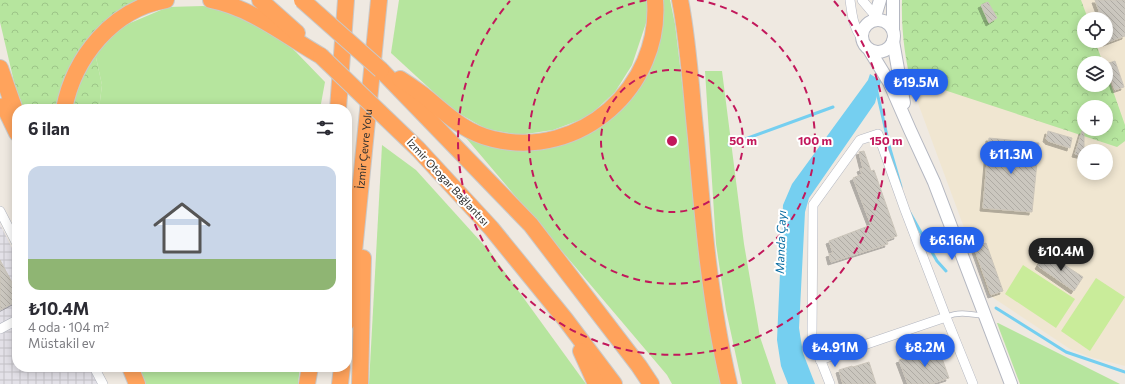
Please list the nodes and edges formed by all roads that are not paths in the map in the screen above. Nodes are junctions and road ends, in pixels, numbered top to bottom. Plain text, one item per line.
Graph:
1 (166, 0) edge
2 (211, 0) edge
3 (260, 0) edge
4 (302, 0) edge
5 (346, 0) edge
6 (380, 0) edge
7 (388, 0) edge
8 (655, 0) edge
9 (680, 0) edge
10 (683, 0) edge
11 (850, 0) edge
12 (862, 0) edge
13 (880, 0) edge
14 (893, 0) edge
15 (683, 16) junction
16 (876, 18) junction
17 (893, 35) junction
18 (861, 37) junction
19 (342, 49) junction
20 (870, 51) junction
21 (321, 56) junction
22 (0, 68) edge
23 (381, 70) junction
24 (370, 89) junction
25 (0, 97) edge
26 (13, 104) edge
27 (65, 104) edge
28 (327, 104) edge
29 (338, 104) edge
30 (12, 122) edge
31 (910, 130) junction
32 (364, 144) junction
33 (0, 211) edge
34 (12, 234) edge
35 (352, 270) edge
36 (946, 317) junction
37 (986, 317) junction
38 (565, 319) junction
39 (12, 323) edge
40 (0, 329) edge
41 (820, 360) junction
42 (97, 372) edge
43 (132, 372) edge
44 (309, 372) edge
45 (341, 372) edge
46 (103, 384) edge
47 (137, 384) edge
48 (307, 384) edge
49 (340, 384) edge
50 (360, 384) edge
51 (596, 384) edge
52 (614, 384) edge
53 (652, 384) edge
54 (729, 384) edge
55 (830, 384) edge
56 (973, 384) edge
57 (1011, 384) edge

1 - 27 highway
2 - 21 highway
3 - 21 highway, İzmir Otogar Bağlantısı
4 - 23 highway, bridge
5 - 19 highway
6 - 24 highway, İzmir Çevre Yolu
7 - 24 highway
8 - 23 highway
9 - 15 highway
10 - 15 highway
11 - 18 street
12 - 16 street
13 - 16 main road
14 - 17 main road
15 - 54 highway
16 - 17 main road
16 - 18 main road
17 - 20 main road
17 - 31 main road
18 - 20 main road
19 - 28 highway
19 - 29 highway
20 - 31 main road
21 - 38 highway, İzmir Otogar Bağlantısı, bridge
22 - 26 highway
23 - 53 highway
24 - 32 highway, İzmir Çevre Yolu
25 - 30 highway
31 - 37 main road
32 - 35 highway, İzmir Çevre Yolu
32 - 50 highway
33 - 34 street
36 - 37 lane
36 - 41 street
36 - 41 street
36 - 56 street
37 - 57 main road
38 - 51 highway
38 - 52 highway, İzmir Otogar Bağlantısı
39 - 40 street
41 - 55 street
42 - 46 street
43 - 47 highway
44 - 48 highway
45 - 49 highway

